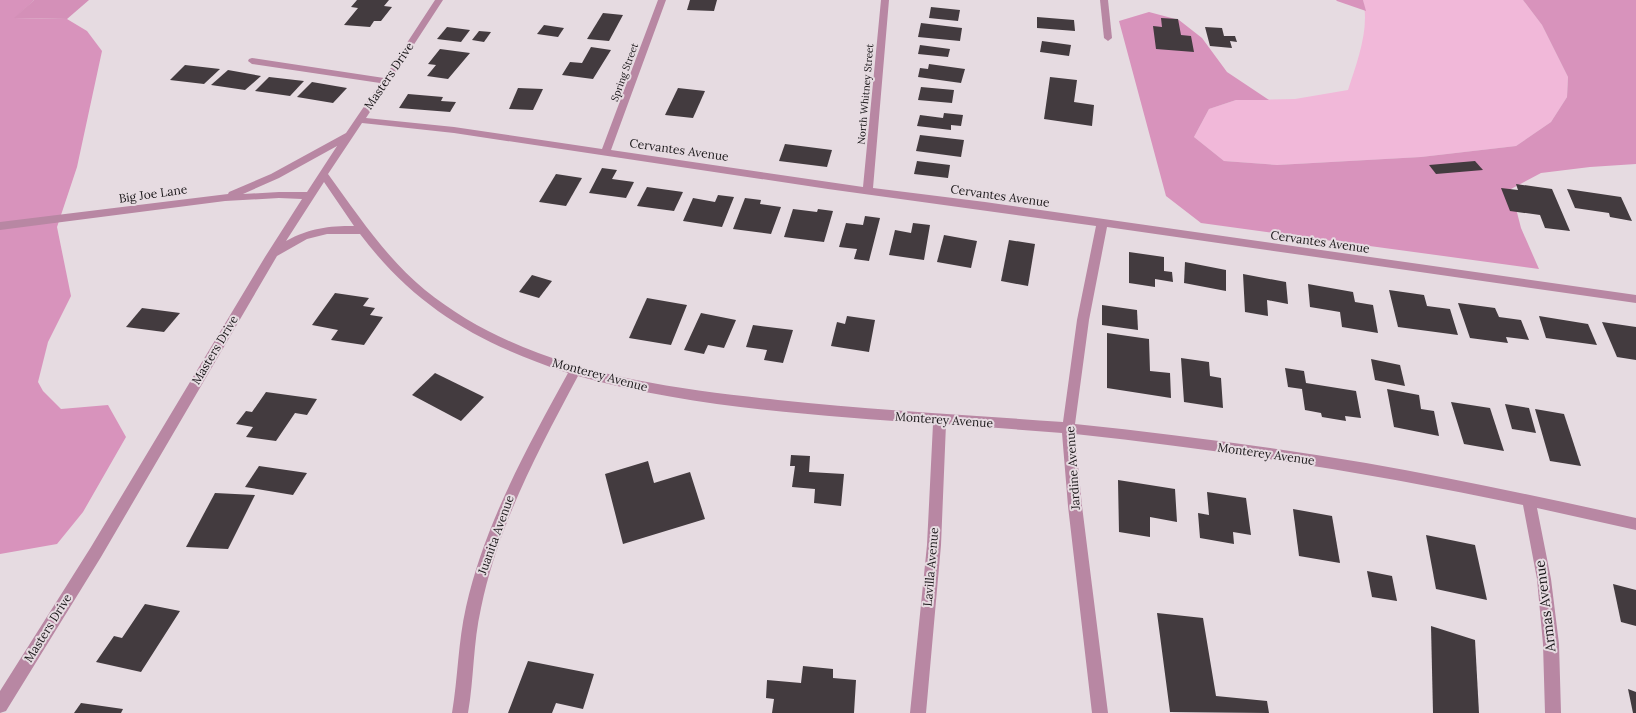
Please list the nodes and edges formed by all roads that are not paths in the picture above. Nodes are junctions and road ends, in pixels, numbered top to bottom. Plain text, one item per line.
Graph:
1 (438, 0) edge
2 (662, 0) edge
3 (885, 0) edge
4 (1104, 0) edge
5 (1108, 38) dead end
6 (252, 61) dead end
7 (386, 81) junction
8 (359, 120) junction
9 (350, 134) junction
10 (606, 152) junction
11 (323, 174) junction
12 (868, 191) junction
13 (310, 196) junction
14 (224, 198) junction
15 (1102, 224) junction
16 (0, 226) edge
17 (363, 230) junction
18 (273, 253) junction
19 (1636, 299) edge
20 (574, 371) junction
21 (940, 420) junction
22 (1068, 428) junction
23 (1529, 501) junction
24 (1636, 524) edge
25 (0, 705) edge
26 (460, 713) edge
27 (918, 713) edge
28 (1100, 713) edge
29 (1553, 713) edge

1 - 7 street, Masters Drive
2 - 10 street, Spring Street
3 - 12 street, North Whitney Street
4 - 5 street
6 - 7 street
7 - 8 street, Masters Drive
8 - 9 street, Masters Drive
8 - 10 street, Cervantes Avenue
9 - 11 street, Masters Drive
9 - 14 street
10 - 12 street, Cervantes Avenue
11 - 13 street, Masters Drive
11 - 17 street, Monterey Avenue
12 - 15 street, Cervantes Avenue
13 - 14 street, Big Joe Lane
13 - 18 street, Masters Drive
14 - 16 street, Big Joe Lane
15 - 19 street, Cervantes Avenue
15 - 22 street, Jardine Avenue
17 - 18 street
17 - 20 street, Monterey Avenue
18 - 25 street, Masters Drive
20 - 21 street, Monterey Avenue
20 - 26 street, Juanita Avenue
21 - 22 street, Monterey Avenue
21 - 27 street, Lavilla Avenue
22 - 23 street, Monterey Avenue
22 - 28 street, Jardine Avenue
23 - 24 street, Monterey Avenue
23 - 29 street, Armas Avenue

